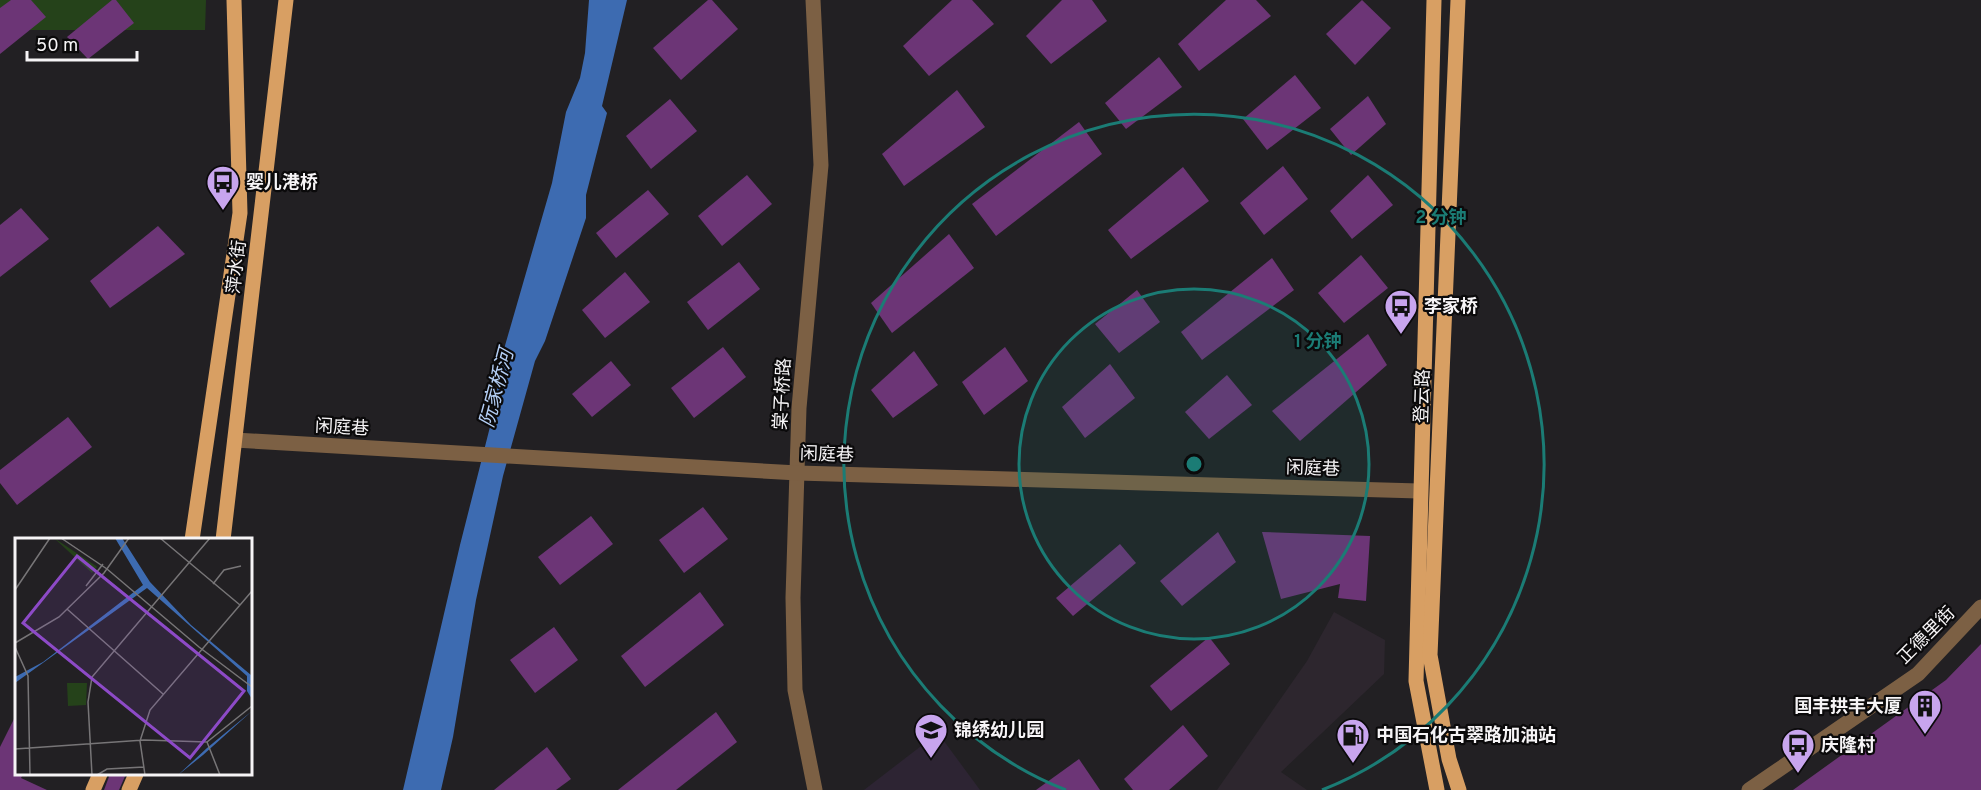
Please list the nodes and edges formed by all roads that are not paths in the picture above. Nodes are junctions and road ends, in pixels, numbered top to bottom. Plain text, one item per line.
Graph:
1 (234, 0) edge
2 (286, 0) edge
3 (813, 0) edge
4 (1434, 0) edge
5 (1458, 0) edge
6 (235, 440) junction
7 (798, 473) junction
8 (1419, 491) junction
9 (192, 538) edge
10 (223, 538) edge
11 (1981, 607) edge
12 (100, 775) edge
13 (136, 775) edge
14 (93, 790) edge
15 (129, 790) edge
16 (815, 790) edge
17 (1437, 790) edge
18 (1460, 790) edge
19 (1749, 790) edge

1 - 9 main road, 萍水街
2 - 6 main road, 萍水街
3 - 7 street, 棠子桥路
4 - 8 main road, 登云路
5 - 18 main road, 登云路
6 - 7 street, 闲庭巷
6 - 10 main road, 萍水街
7 - 8 street, 闲庭巷
7 - 16 street, 棠子桥路
8 - 17 main road, 登云路
11 - 19 street, 正德里街
12 - 14 main road
13 - 15 main road

